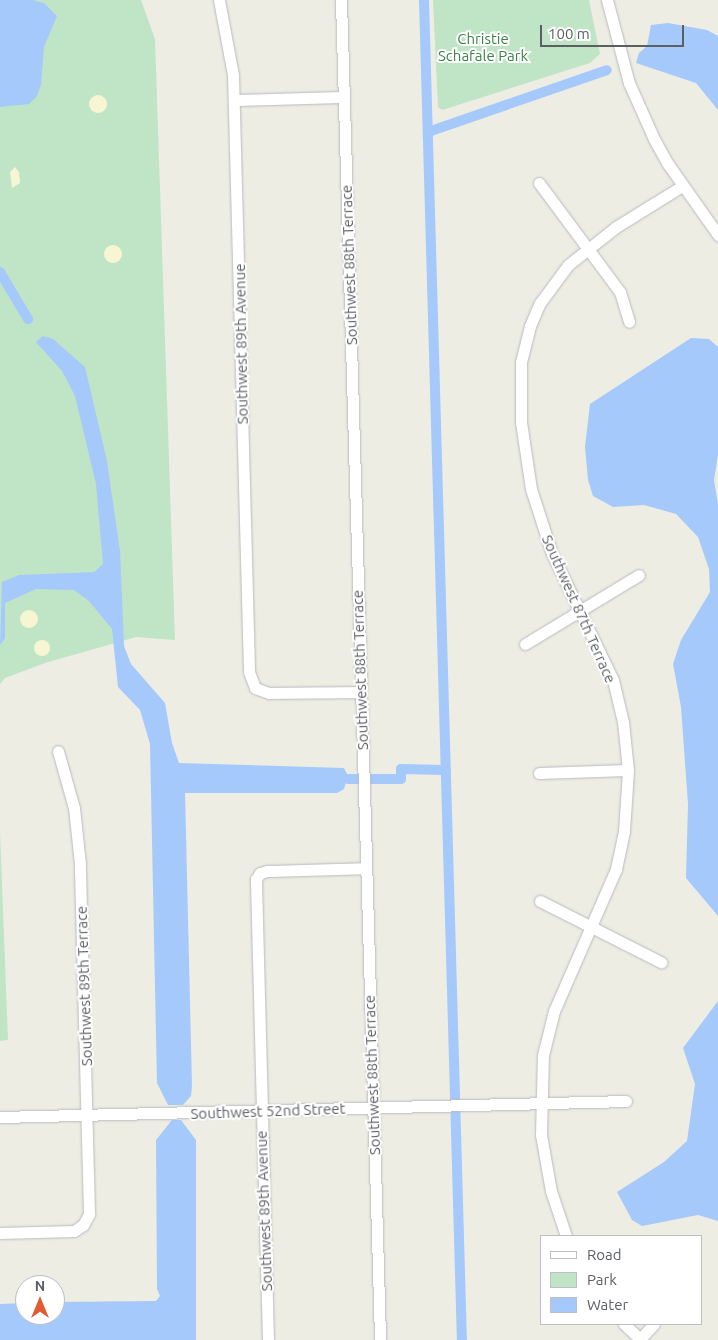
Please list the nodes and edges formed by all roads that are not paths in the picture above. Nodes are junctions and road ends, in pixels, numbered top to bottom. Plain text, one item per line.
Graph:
1 (219, 0) edge
2 (341, 0) edge
3 (606, 0) edge
4 (344, 97) junction
5 (234, 100) junction
6 (539, 183) dead end
7 (682, 186) junction
8 (718, 234) edge
9 (588, 248) junction
10 (629, 322) dead end
11 (638, 574) dead end
12 (580, 610) junction
13 (525, 644) dead end
14 (360, 692) junction
15 (58, 751) dead end
16 (628, 770) junction
17 (538, 773) dead end
18 (366, 868) junction
19 (540, 901) dead end
20 (592, 928) junction
21 (661, 962) dead end
22 (626, 1100) dead end
23 (540, 1103) junction
24 (374, 1108) junction
25 (261, 1110) junction
26 (88, 1115) junction
27 (0, 1117) edge
28 (0, 1233) edge
29 (566, 1235) edge
30 (625, 1325) edge
31 (653, 1325) edge
32 (268, 1340) edge
33 (380, 1340) edge
34 (640, 1340) edge

1 - 5 street, Southwest 89th Avenue
2 - 4 street, Southwest 88th Terrace
3 - 7 street
4 - 5 street
4 - 14 street, Southwest 88th Terrace
5 - 14 street, Southwest 89th Avenue
6 - 9 street
7 - 8 street
7 - 9 street, Southwest 87th Terrace
9 - 10 street
9 - 12 street, Southwest 87th Terrace
11 - 12 street
12 - 13 street
12 - 16 street, Southwest 87th Terrace
14 - 18 street, Southwest 88th Terrace
15 - 26 street, Southwest 89th Terrace
16 - 17 street
16 - 20 street, Southwest 87th Terrace
18 - 24 street, Southwest 88th Terrace
18 - 25 street, Southwest 89th Avenue
19 - 20 street
20 - 21 street
20 - 23 street, Southwest 87th Terrace
22 - 23 street, Southwest 52nd Street
23 - 24 street, Southwest 52nd Street
23 - 29 street, Southwest 87th Terrace
24 - 25 street, Southwest 52nd Street
24 - 33 street, Southwest 88th Terrace
25 - 26 street, Southwest 52nd Street
25 - 32 street, Southwest 89th Avenue
26 - 27 street, Southwest 52nd Street
26 - 28 street, Southwest 89th Terrace
30 - 34 street
31 - 34 street

